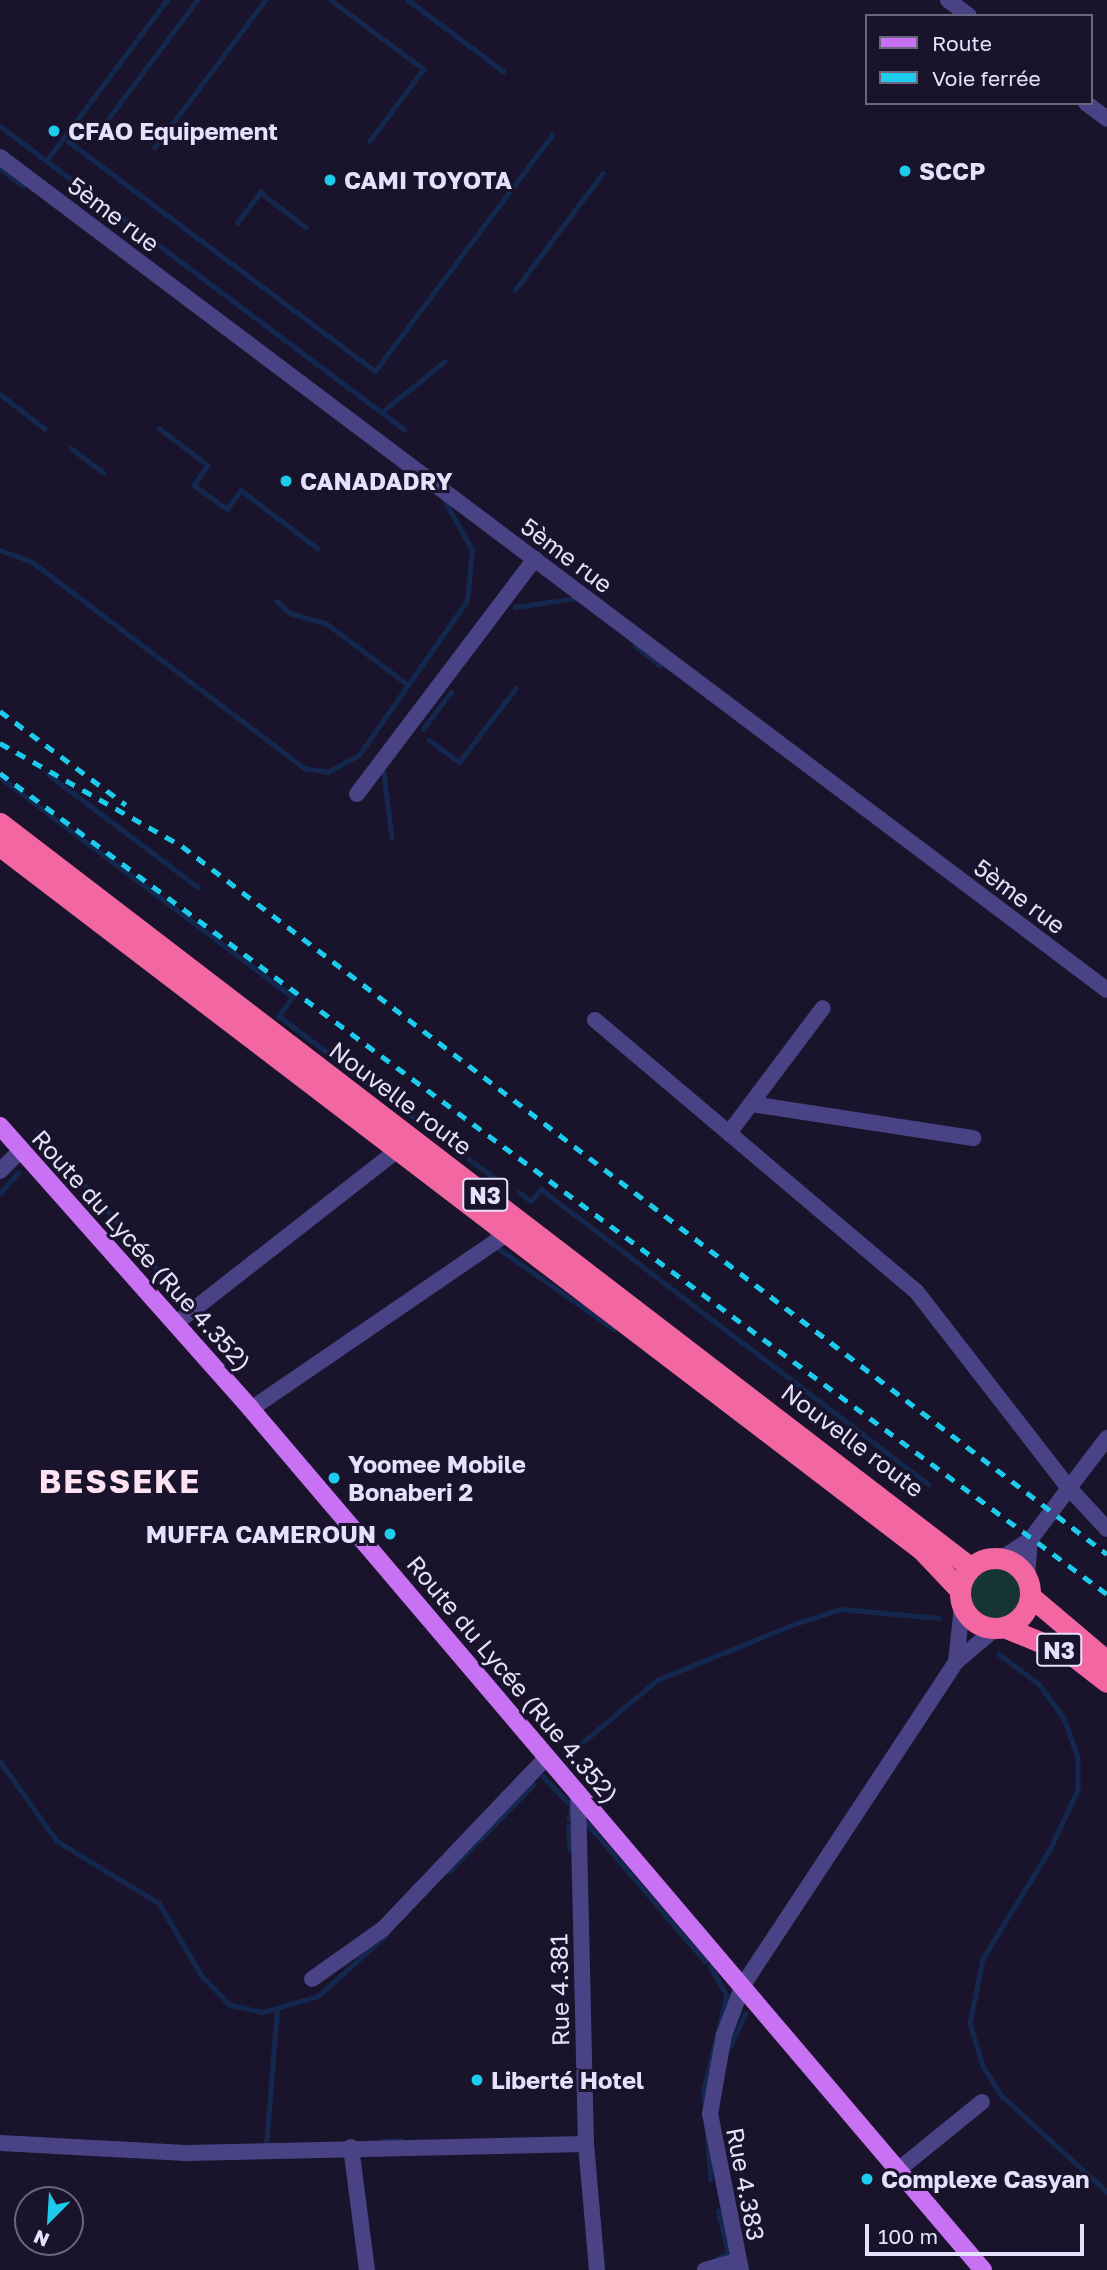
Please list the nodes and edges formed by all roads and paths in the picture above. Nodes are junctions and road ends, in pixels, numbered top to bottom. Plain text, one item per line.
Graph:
1 (948, 0) edge
2 (966, 14) edge
3 (1089, 105) edge
4 (1107, 119) edge
5 (0, 157) edge
6 (535, 559) junction
7 (357, 794) dead end
8 (0, 823) edge
9 (0, 846) edge
10 (1107, 990) edge
11 (823, 1008) dead end
12 (595, 1020) dead end
13 (751, 1104) junction
14 (354, 1106) junction
15 (0, 1126) edge
16 (729, 1133) junction
17 (973, 1138) dead end
18 (22, 1150) junction
19 (398, 1150) junction
20 (0, 1171) edge
21 (508, 1234) junction
22 (175, 1324) junction
23 (251, 1409) junction
24 (1107, 1438) edge
25 (1069, 1488) junction
26 (1107, 1529) edge
27 (1030, 1540) junction
28 (1002, 1558) junction
29 (970, 1567) junction
30 (1028, 1587) junction
31 (960, 1598) junction
32 (1000, 1627) junction
33 (1107, 1661) edge
34 (956, 1662) junction
35 (1107, 1682) edge
36 (547, 1756) junction
37 (578, 1792) junction
38 (312, 1979) dead end
39 (743, 1985) junction
40 (982, 2102) dead end
41 (0, 2143) edge
42 (586, 2144) junction
43 (351, 2147) junction
44 (898, 2170) junction
45 (740, 2265) edge
46 (367, 2270) edge
47 (597, 2270) edge
48 (705, 2270) edge
49 (983, 2270) edge

1 - 2 street
3 - 4 street
5 - 6 street, 5ème rue
6 - 7 street
6 - 10 street, 5ème rue
8 - 14 highway, Nouvelle route / N3
9 - 14 highway, Nouvelle route
11 - 13 street
12 - 16 street
13 - 16 street
13 - 17 street
14 - 19 highway, Nouvelle route
14 - 29 highway, Nouvelle route / N3
15 - 18 main road, Route du Lycée (Rue 4.352)
16 - 25 street
18 - 20 street
18 - 22 main road, Route du Lycée (Rue 4.352)
19 - 21 highway, Nouvelle route
19 - 22 street
21 - 23 street
21 - 31 highway, Nouvelle route
22 - 23 main road, Route du Lycée (Rue 4.352)
23 - 36 main road, Route du Lycée (Rue 4.352)
24 - 25 street
25 - 26 street
25 - 27 street
27 - 28 street
27 - 30 street
28 - 29 highway
28 - 30 highway
29 - 31 highway
30 - 32 highway
30 - 33 highway
31 - 32 highway
31 - 34 street
32 - 34 street
32 - 35 highway, N3
34 - 39 street, Rue 4.383
36 - 37 main road, Route du Lycée (Rue 4.352)
36 - 38 street
37 - 39 main road, Route du Lycée (Rue 4.352)
37 - 42 street, Rue 4.381
39 - 44 main road, Route du Lycée (Rue 4.352)
39 - 45 street, Rue 4.383
40 - 44 street
41 - 43 street
42 - 43 street
42 - 47 street, Rue 4.381
43 - 46 street
44 - 49 main road, Route du Lycée (Rue 4.352)
45 - 48 street

